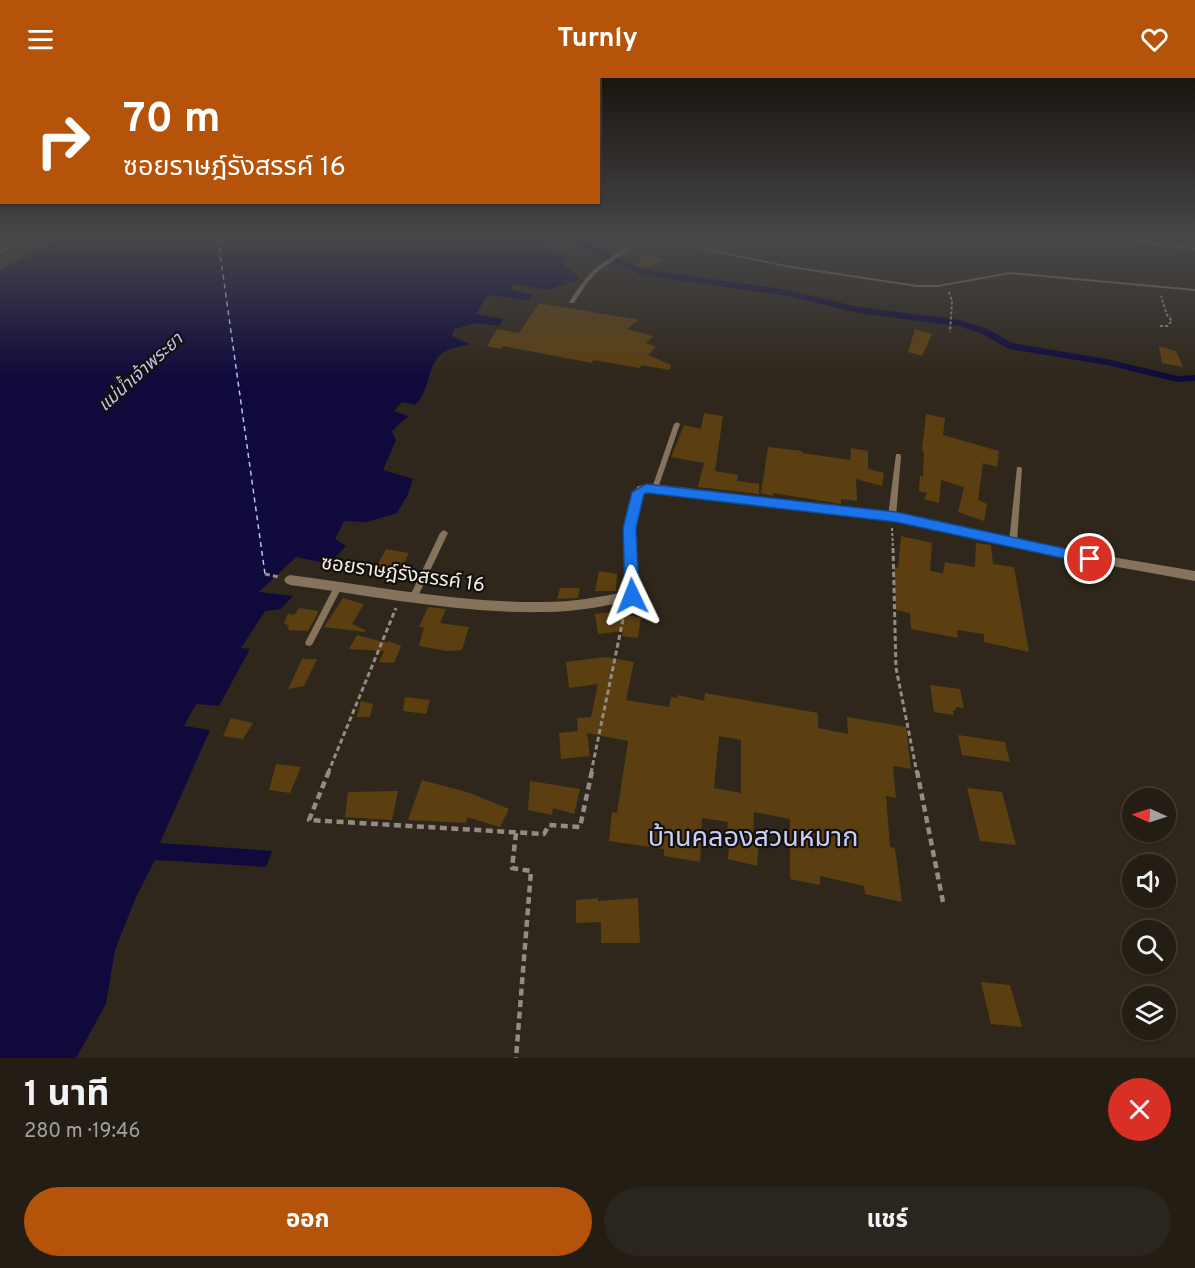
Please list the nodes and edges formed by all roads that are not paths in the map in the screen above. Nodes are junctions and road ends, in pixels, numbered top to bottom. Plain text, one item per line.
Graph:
1 (582, 285) edge
2 (902, 285) edge
3 (947, 285) edge
4 (1138, 285) edge
5 (1195, 290) edge
6 (572, 302) dead end
7 (677, 424) dead end
8 (898, 456) dead end
9 (1019, 469) dead end
10 (655, 488) junction
11 (894, 517) junction
12 (444, 533) dead end
13 (1013, 542) junction
14 (1195, 576) edge
15 (290, 579) dead end
16 (339, 585) junction
17 (407, 596) junction
18 (309, 643) dead end

1 - 6 lane
2 - 3 lane
4 - 5 lane
7 - 10 lane
8 - 11 lane
9 - 13 lane
10 - 11 street
10 - 17 street, ซอยราษฎ์รังสรรค์ 16
11 - 13 street
12 - 17 lane
13 - 14 street
15 - 16 street, ซอยราษฎ์รังสรรค์ 16
16 - 17 street, ซอยราษฎ์รังสรรค์ 16
16 - 18 lane

